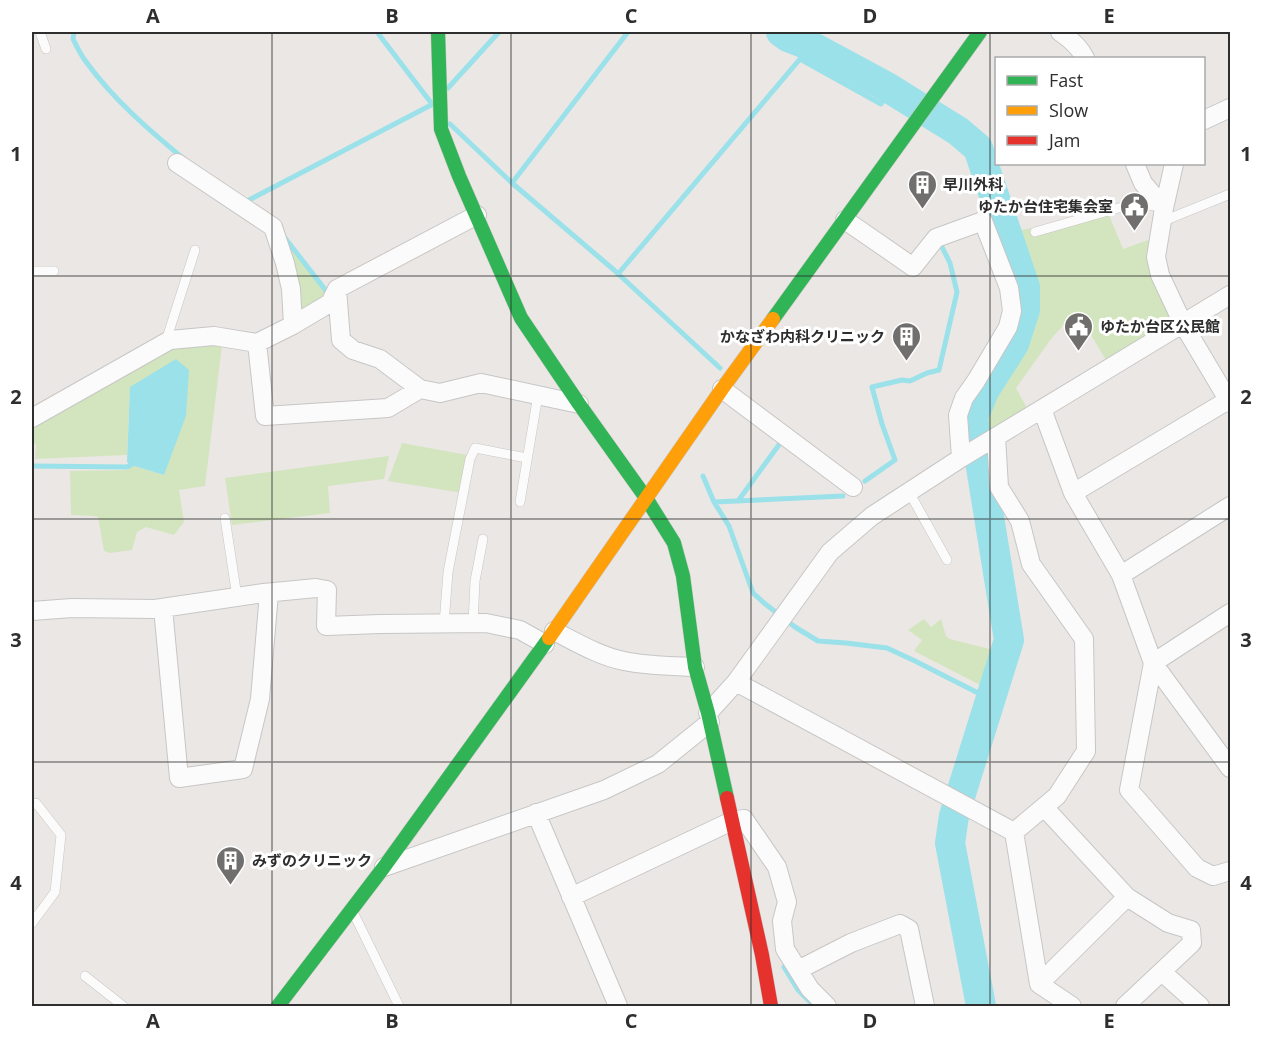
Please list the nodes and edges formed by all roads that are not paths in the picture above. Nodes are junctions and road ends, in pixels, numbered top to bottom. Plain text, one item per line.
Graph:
1 (40, 32) edge
2 (438, 32) edge
3 (980, 32) edge
4 (1060, 32) edge
5 (46, 49) dead end
6 (1085, 57) edge
7 (1230, 108) edge
8 (1205, 119) edge
9 (177, 163) dead end
10 (1134, 165) edge
11 (1174, 165) edge
12 (1230, 194) edge
13 (477, 215) junction
14 (1163, 215) junction
15 (845, 220) junction
16 (1035, 232) dead end
17 (195, 250) dead end
18 (32, 271) edge
19 (54, 271) dead end
20 (337, 289) junction
21 (1230, 295) edge
22 (1183, 324) junction
23 (293, 325) junction
24 (166, 343) junction
25 (257, 343) junction
26 (420, 389) junction
27 (722, 389) junction
28 (538, 395) junction
29 (1230, 400) edge
30 (579, 404) junction
31 (1042, 410) junction
32 (32, 418) edge
33 (992, 439) junction
34 (963, 456) junction
35 (527, 458) junction
36 (854, 487) dead end
37 (909, 492) junction
38 (1073, 494) junction
39 (646, 498) junction
40 (520, 501) dead end
41 (1230, 506) edge
42 (225, 518) dead end
43 (483, 539) dead end
44 (947, 560) dead end
45 (1121, 575) junction
46 (269, 593) junction
47 (237, 597) junction
48 (163, 608) junction
49 (32, 611) edge
50 (1230, 613) edge
51 (444, 624) junction
52 (473, 624) junction
53 (550, 638) junction
54 (1153, 663) junction
55 (695, 667) junction
56 (736, 682) junction
57 (709, 718) junction
58 (1230, 768) edge
59 (32, 805) edge
60 (1044, 807) junction
61 (536, 813) junction
62 (732, 821) junction
63 (1014, 832) junction
64 (384, 867) junction
65 (1230, 871) edge
66 (571, 897) junction
67 (1127, 897) junction
68 (351, 910) junction
69 (32, 923) edge
70 (785, 949) junction
71 (762, 955) junction
72 (798, 970) junction
73 (1162, 972) junction
74 (85, 976) dead end
75 (1039, 984) junction
76 (123, 1006) edge
77 (278, 1006) edge
78 (399, 1006) edge
79 (618, 1006) edge
80 (771, 1006) edge
81 (827, 1006) edge
82 (925, 1006) edge
83 (1072, 1006) edge
84 (1125, 1006) edge
85 (1200, 1006) edge

1 - 5 lane
2 - 13 street
3 - 15 street
4 - 6 street
7 - 8 street
9 - 23 street
10 - 14 street
11 - 14 street
12 - 14 lane
13 - 20 street
13 - 30 street
14 - 16 lane
14 - 22 street
15 - 27 street
15 - 34 street
17 - 24 lane
18 - 19 lane
20 - 23 street
20 - 26 street
21 - 22 street
22 - 29 street
22 - 31 street
23 - 25 street
24 - 25 street
24 - 32 street
25 - 26 street
26 - 28 street
27 - 36 street
27 - 39 street
28 - 30 street
28 - 35 lane
29 - 38 street
30 - 39 street
31 - 33 street
31 - 38 street
33 - 34 street
33 - 60 street
34 - 37 street
35 - 40 lane
35 - 51 lane
37 - 44 lane
37 - 56 street
38 - 45 street
39 - 53 street
39 - 55 street
41 - 45 street
42 - 47 lane
43 - 52 lane
45 - 54 street
46 - 47 street
46 - 48 street
46 - 51 street
47 - 48 street
48 - 49 street
50 - 54 street
51 - 52 street
52 - 53 street
53 - 55 street
53 - 64 street
54 - 58 street
54 - 65 street
55 - 57 street
56 - 57 street
56 - 63 street
57 - 61 street
57 - 62 street
59 - 69 lane
60 - 63 street
60 - 67 street
61 - 64 street
61 - 66 street
62 - 66 street
62 - 70 street
62 - 71 street
63 - 75 street
64 - 68 street
66 - 79 street
67 - 73 street
67 - 75 street
68 - 77 street
68 - 78 lane
70 - 71 street
70 - 72 street
71 - 80 street
72 - 81 street
72 - 82 street
73 - 84 street
73 - 85 street
74 - 76 lane
75 - 83 street

